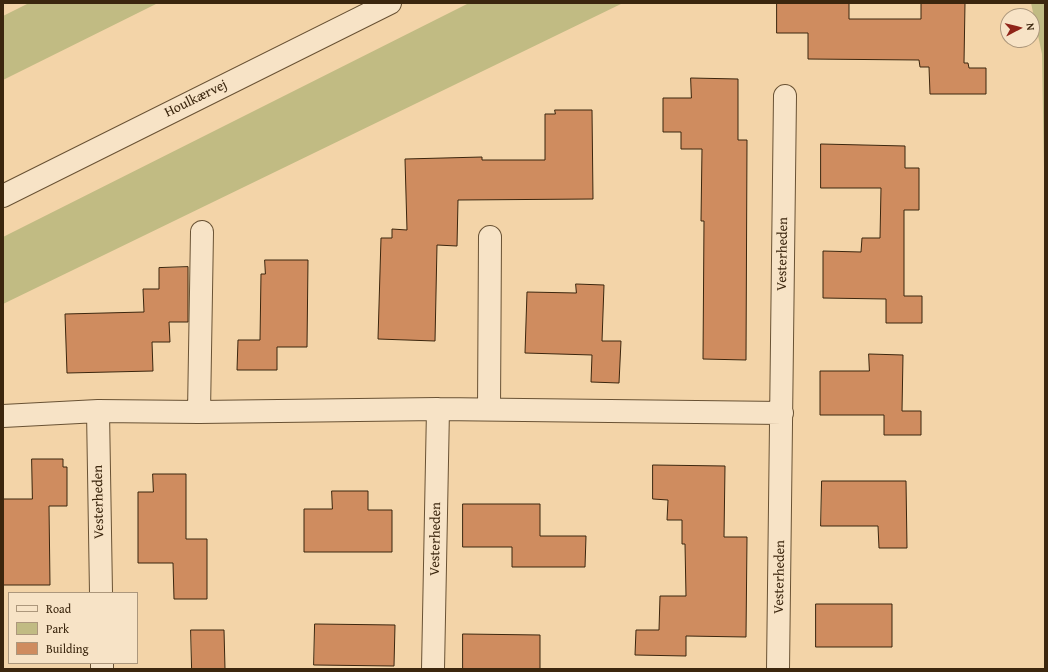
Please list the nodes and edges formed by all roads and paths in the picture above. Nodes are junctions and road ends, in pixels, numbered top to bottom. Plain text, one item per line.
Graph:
1 (390, 3) edge
2 (785, 96) dead end
3 (3, 196) edge
4 (202, 232) dead end
5 (490, 237) dead end
6 (438, 409) junction
7 (489, 409) junction
8 (98, 411) junction
9 (199, 412) junction
10 (782, 412) junction
11 (3, 416) edge
12 (101, 592) edge
13 (433, 669) edge
14 (778, 669) edge

1 - 3 street, Houlkærvej
2 - 10 street, Vesterheden
4 - 9 street
5 - 7 street
6 - 7 street
6 - 9 street
6 - 13 street, Vesterheden
7 - 10 street
8 - 9 street
8 - 11 street
8 - 12 street, Vesterheden
10 - 14 street, Vesterheden

